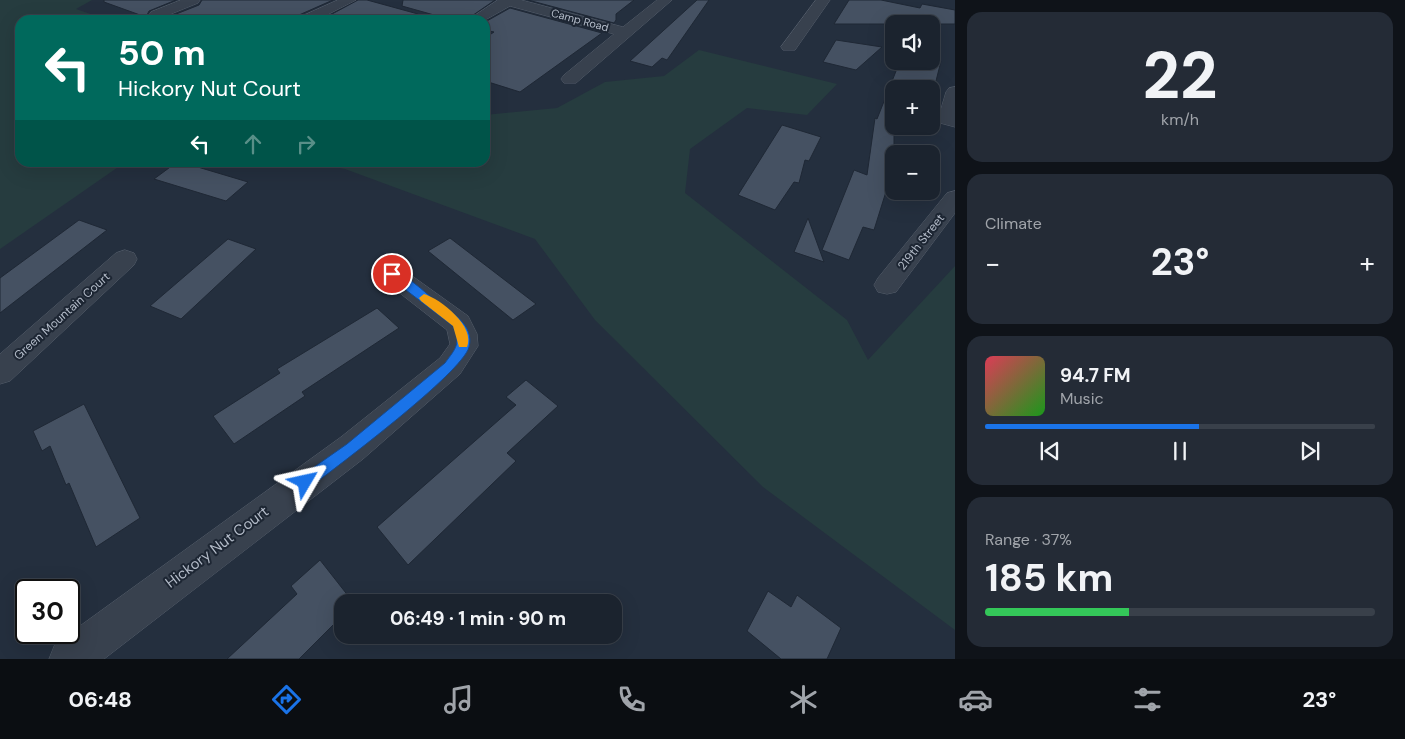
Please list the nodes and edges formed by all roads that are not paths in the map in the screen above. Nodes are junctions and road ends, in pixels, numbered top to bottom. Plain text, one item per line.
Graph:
1 (193, 0) edge
2 (349, 0) edge
3 (507, 0) edge
4 (665, 0) edge
5 (823, 0) edge
6 (156, 14) dead end
7 (316, 15) edge
8 (483, 15) edge
9 (626, 33) junction
10 (789, 47) dead end
11 (570, 79) dead end
12 (955, 92) edge
13 (951, 120) edge
14 (955, 198) edge
15 (125, 259) dead end
16 (392, 274) dead end
17 (887, 285) dead end
18 (0, 372) edge
19 (70, 659) edge

1 - 6 street
2 - 7 street
3 - 8 street
3 - 9 street, Camp Road
4 - 9 street
5 - 10 street
9 - 11 street
12 - 13 street
14 - 17 street, 219th Street
15 - 18 street, Green Mountain Court
16 - 19 street, Hickory Nut Court

